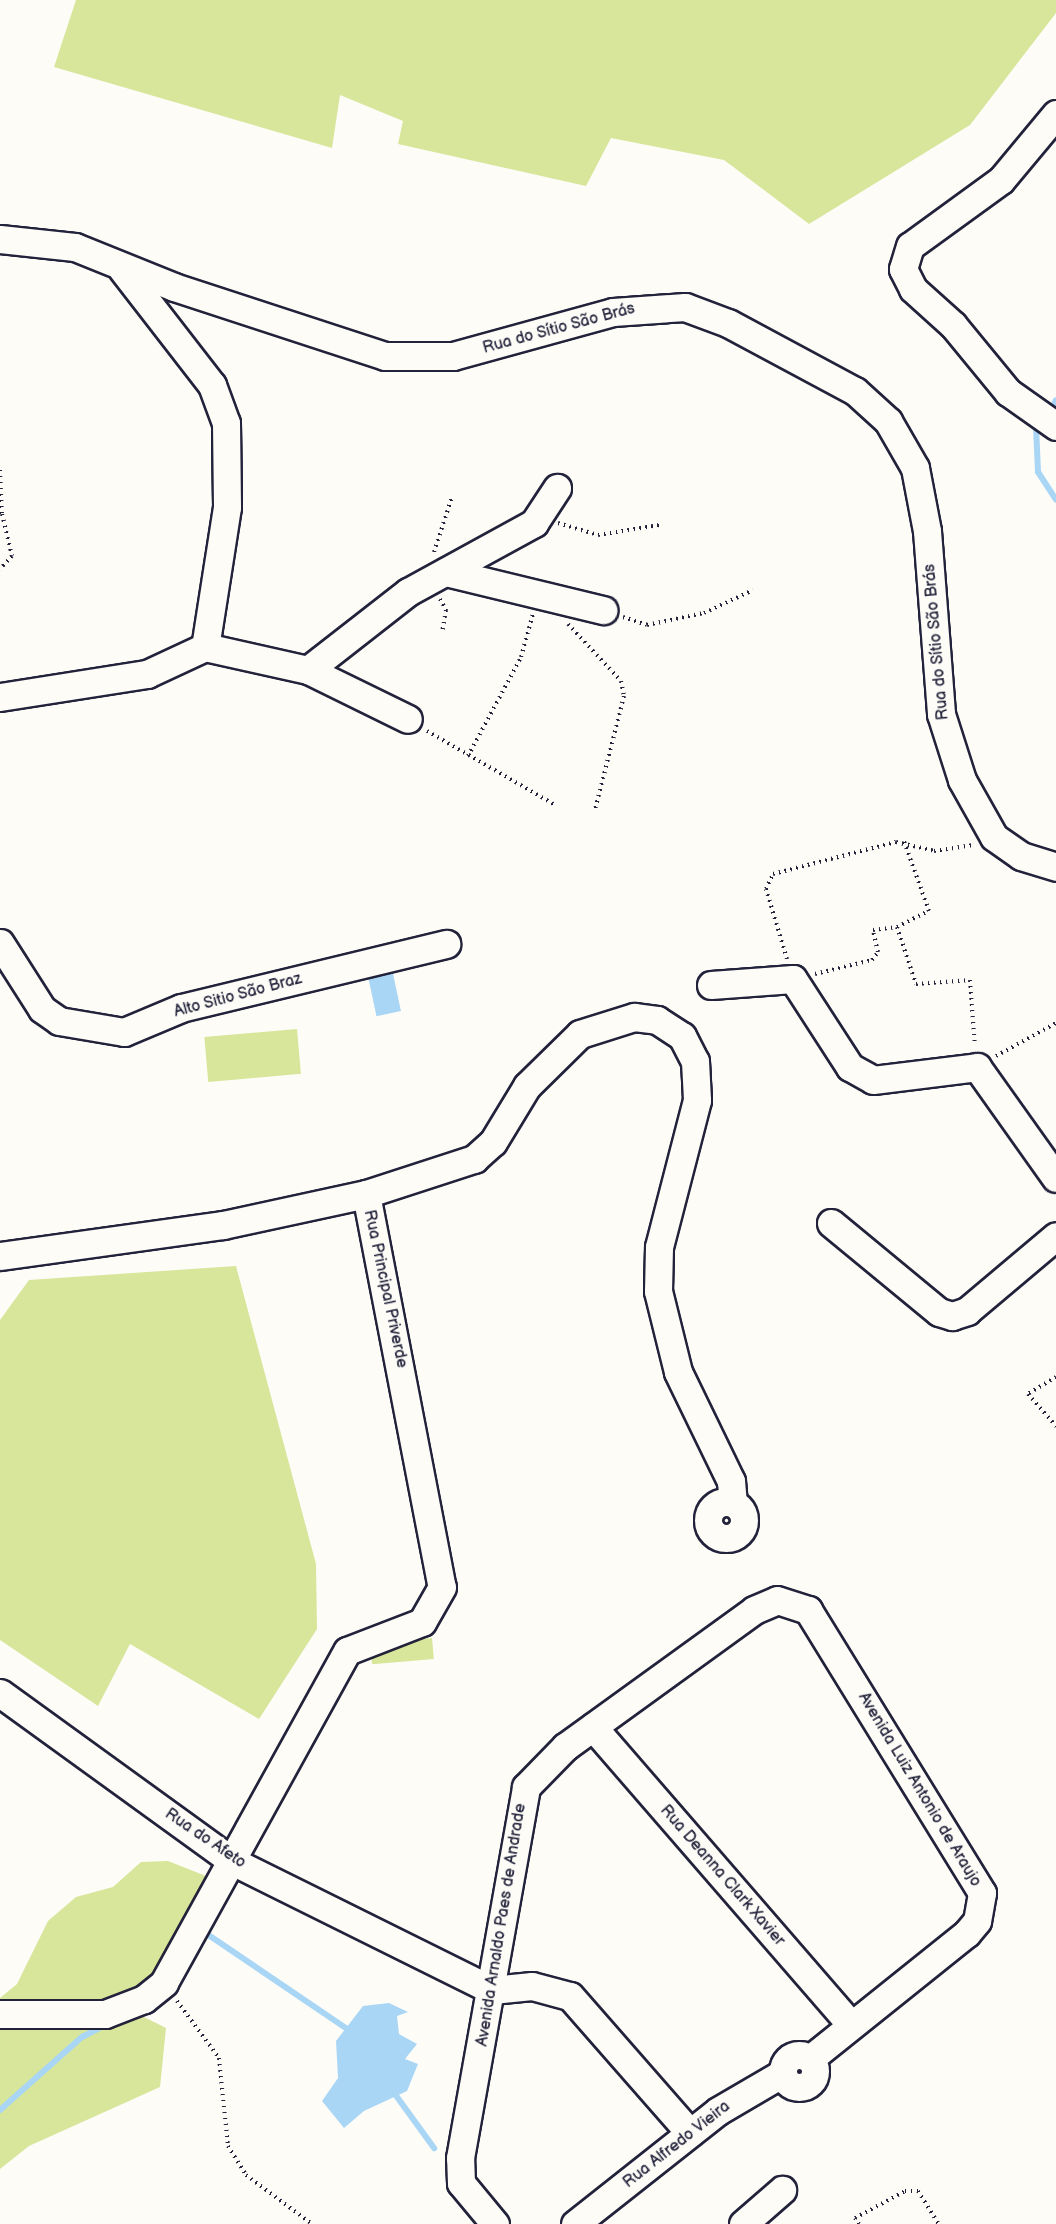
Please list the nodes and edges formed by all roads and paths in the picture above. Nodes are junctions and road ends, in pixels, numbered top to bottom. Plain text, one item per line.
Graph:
1 (1056, 114) edge
2 (0, 239) edge
3 (121, 268) junction
4 (1056, 426) edge
5 (0, 470) edge
6 (557, 488) dead end
7 (534, 523) junction
8 (659, 525) dead end
9 (0, 569) edge
10 (446, 572) junction
11 (753, 590) dead end
12 (537, 607) junction
13 (603, 609) joint
14 (555, 620) dead end
15 (205, 646) junction
16 (308, 670) junction
17 (0, 697) edge
18 (408, 719) joint
19 (468, 756) junction
20 (555, 805) dead end
21 (595, 810) dead end
22 (994, 837) junction
23 (904, 841) junction
24 (1056, 867) edge
25 (897, 927) junction
26 (0, 943) edge
27 (446, 944) dead end
28 (793, 979) junction
29 (711, 985) dead end
30 (1056, 1023) edge
31 (977, 1067) junction
32 (1056, 1178) edge
33 (366, 1194) junction
34 (831, 1223) dead end
35 (1053, 1247) edge
36 (4, 1256) edge
37 (1056, 1377) edge
38 (1056, 1426) edge
39 (733, 1503) dead end
40 (799, 1604) joint
41 (0, 1693) edge
42 (592, 1726) junction
43 (232, 1861) junction
44 (164, 1983) junction
45 (492, 1990) junction
46 (0, 2014) edge
47 (851, 2025) junction
48 (783, 2073) joint
49 (690, 2133) junction
50 (782, 2190) dead end
51 (312, 2224) edge
52 (495, 2224) edge
53 (575, 2224) edge
54 (743, 2224) edge
55 (859, 2224) edge
56 (939, 2224) edge

1 - 4 street
2 - 3 street, Rua do Sítio São Brás
3 - 15 street
3 - 22 street, Rua do Sítio São Brás
5 - 9 path
6 - 7 street
7 - 8 path
7 - 10 street
10 - 12 street
10 - 16 street
11 - 13 path
12 - 13 street
12 - 19 path
14 - 21 path
15 - 16 street
15 - 17 street
16 - 18 street
18 - 19 path
19 - 20 path
22 - 23 path
22 - 24 street, Rua do Sítio São Brás
23 - 25 path
23 - 28 path
25 - 28 path
25 - 31 path
26 - 27 street, Alto Sitio São Braz
28 - 29 street
28 - 31 street
30 - 31 path
31 - 32 street
33 - 36 street, Rua Principal Priverde
33 - 39 street
33 - 43 street, Rua Principal Priverde
34 - 35 street
37 - 38 path
40 - 42 street, Avenida Arnaldo Paes de Andrade
40 - 47 street, Avenida Luiz Antonio de Araujo
41 - 43 street, Rua do Afeto
42 - 45 street, Avenida Arnaldo Paes de Andrade
42 - 47 street, Rua Deanna Clark Xavier
43 - 44 street
43 - 45 street, Rua do Afeto
44 - 46 street
44 - 51 path
45 - 49 street
45 - 52 street, Avenida Arnaldo Paes de Andrade
47 - 48 street, Avenida Luiz Antonio de Araujo
48 - 49 street, Rua Alfredo Vieira
49 - 53 street, Rua Alfredo Vieira
50 - 54 street
55 - 56 path

